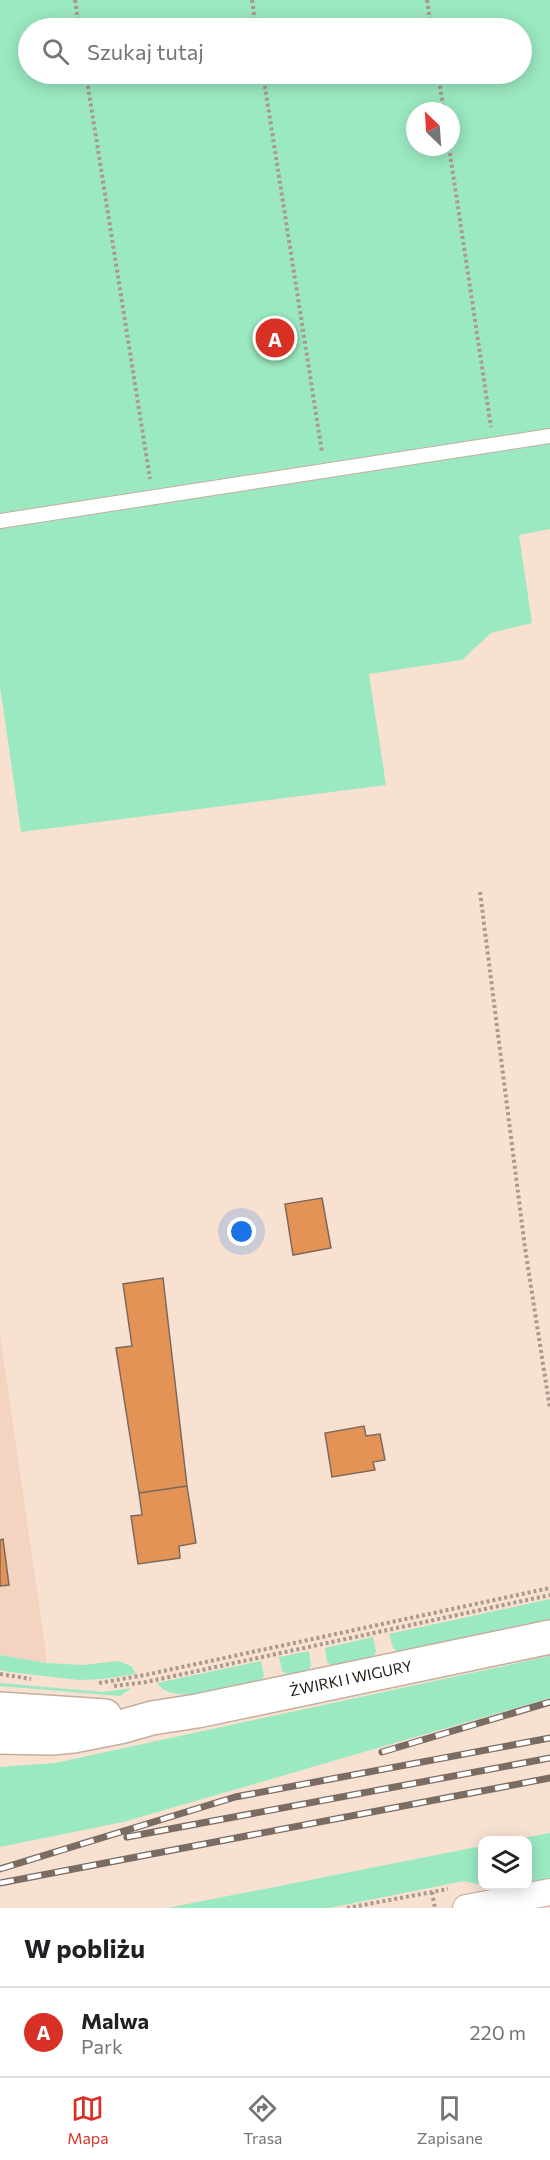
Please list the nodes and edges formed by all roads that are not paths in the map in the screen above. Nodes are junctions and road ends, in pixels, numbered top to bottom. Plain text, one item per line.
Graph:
1 (550, 436) edge
2 (0, 521) edge
3 (550, 1637) edge
4 (0, 1709) edge
5 (152, 1718) junction
6 (0, 1737) edge
7 (550, 1892) edge
8 (466, 1908) edge

1 - 2 lane
3 - 5 main road, ŻWIRKI I WIGURY
4 - 5 main road, ŻWIRKI I WIGURY
5 - 6 main road, ŻWIRKI I WIGURY
7 - 8 street

